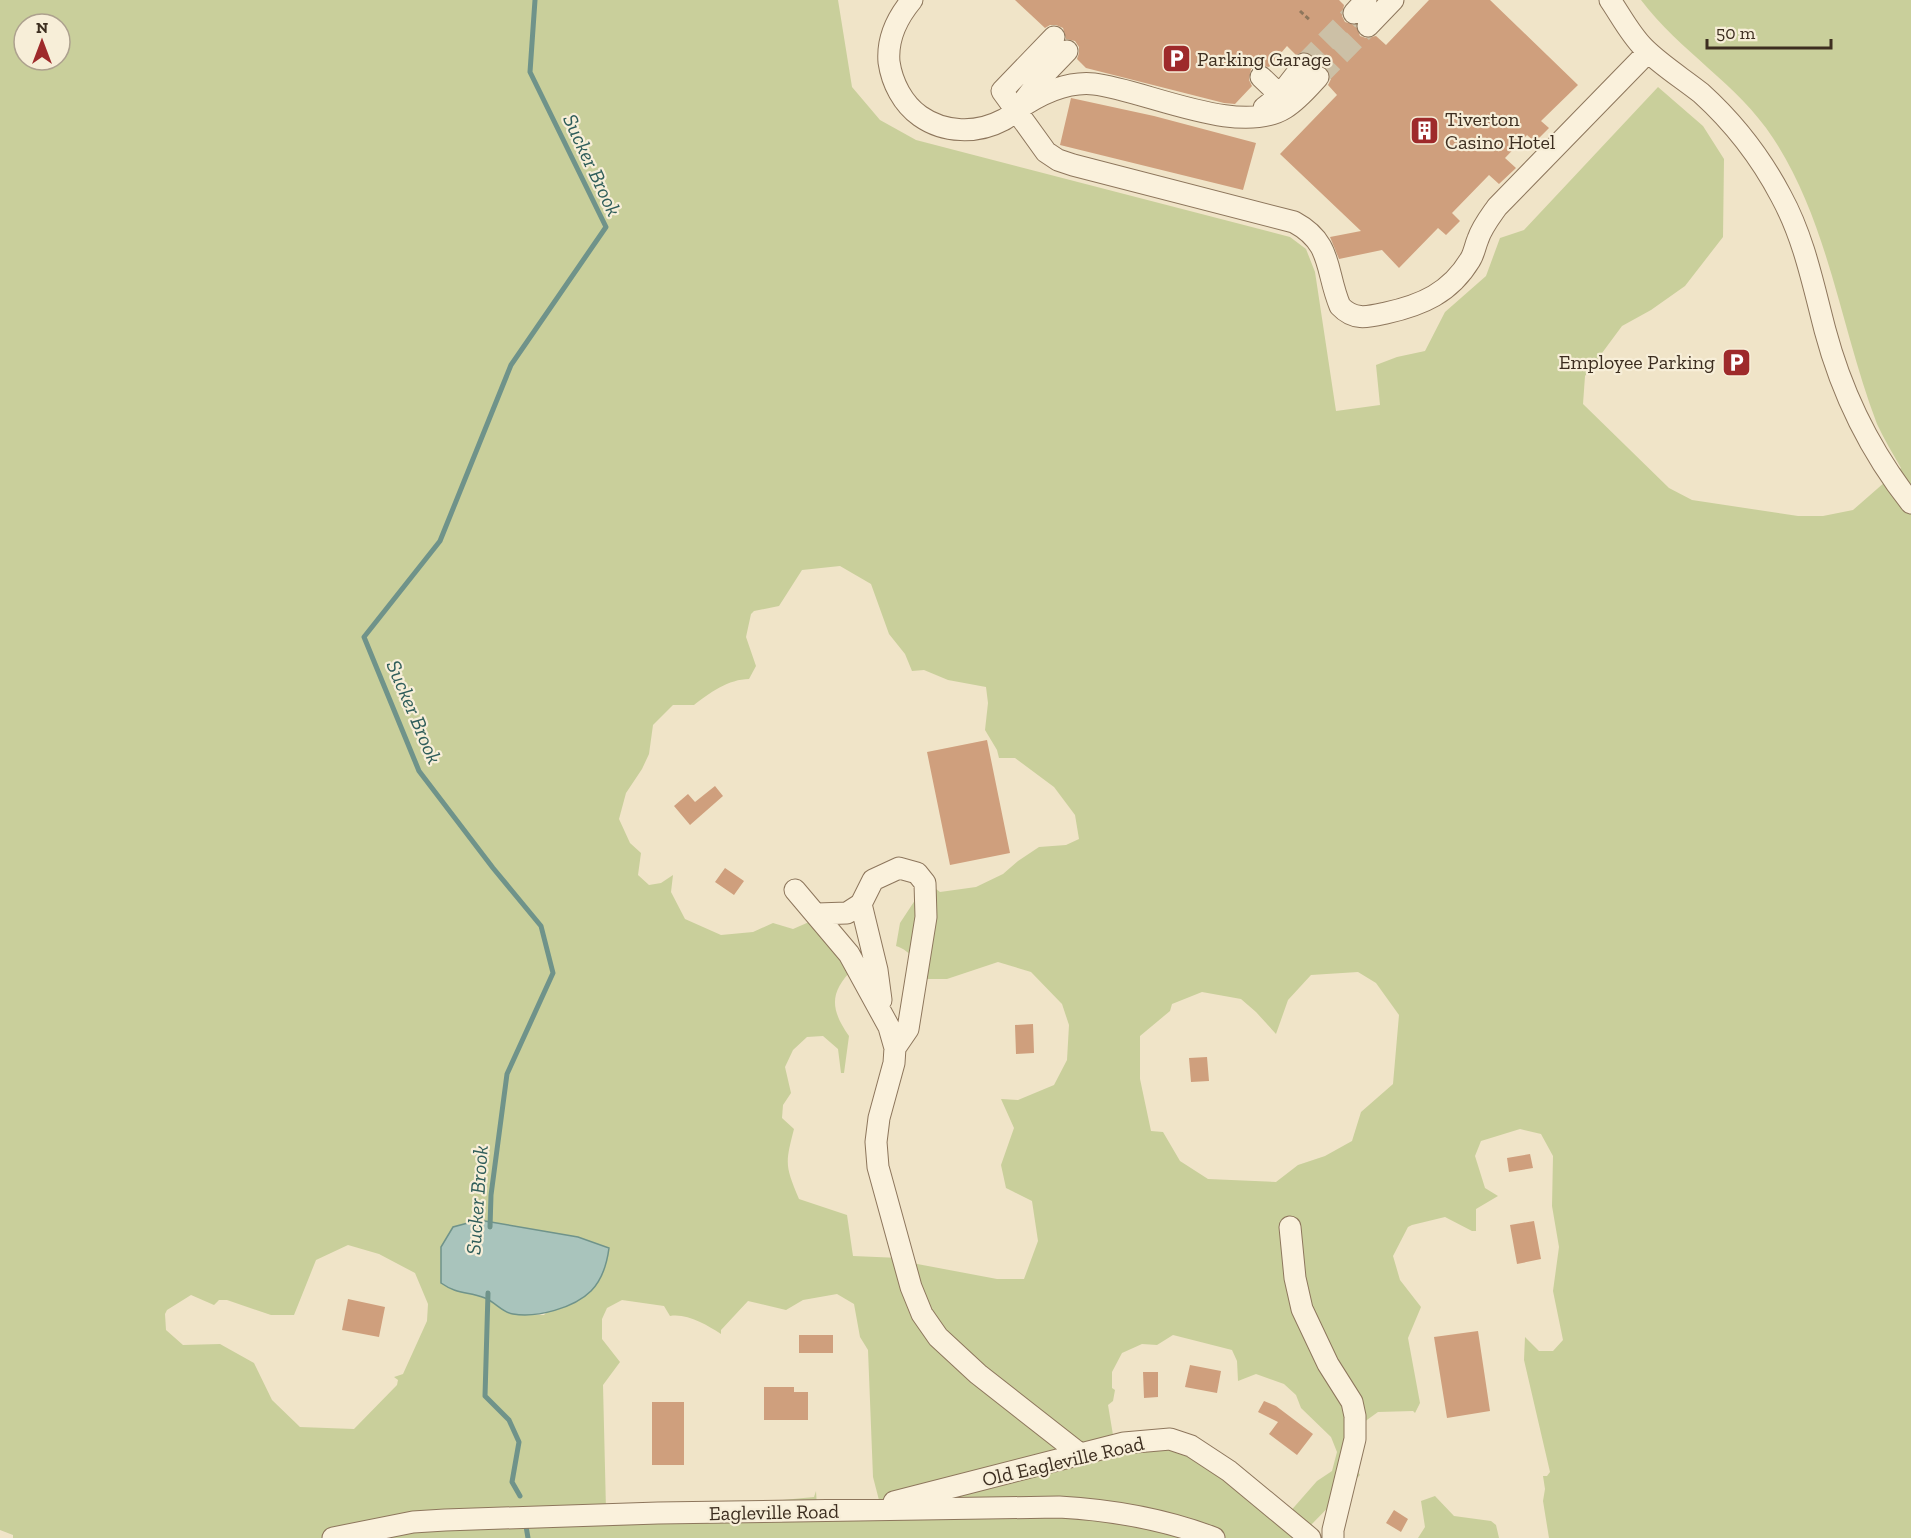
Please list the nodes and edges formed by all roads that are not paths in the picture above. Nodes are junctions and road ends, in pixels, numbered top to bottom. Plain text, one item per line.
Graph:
1 (912, 0) edge
2 (1393, 0) edge
3 (1610, 0) edge
4 (1363, 13) tunnel mouth
5 (1061, 44) dead end
6 (1648, 52) junction
7 (1261, 77) dead end
8 (1280, 95) junction
9 (1017, 110) junction
10 (1245, 118) junction
11 (1911, 503) edge
12 (795, 890) dead end
13 (861, 904) junction
14 (817, 914) junction
15 (884, 1017) junction
16 (895, 1048) junction
17 (1290, 1227) dead end
18 (1080, 1454) junction
19 (859, 1511) junction
20 (333, 1538) edge
21 (1214, 1538) edge
22 (1310, 1538) edge
23 (1333, 1538) edge

1 - 9 street
2 - 4 street
3 - 6 street
5 - 9 street
6 - 9 street
6 - 11 street
7 - 8 street
8 - 10 street
8 - 10 street
9 - 10 street
12 - 14 street
13 - 14 street
13 - 15 street
13 - 16 street
14 - 15 street
15 - 16 street
16 - 18 street
17 - 23 street
18 - 19 street, Old Eagleville Road
18 - 22 street, Old Eagleville Road
19 - 20 street, Eagleville Road
19 - 21 street, Eagleville Road

